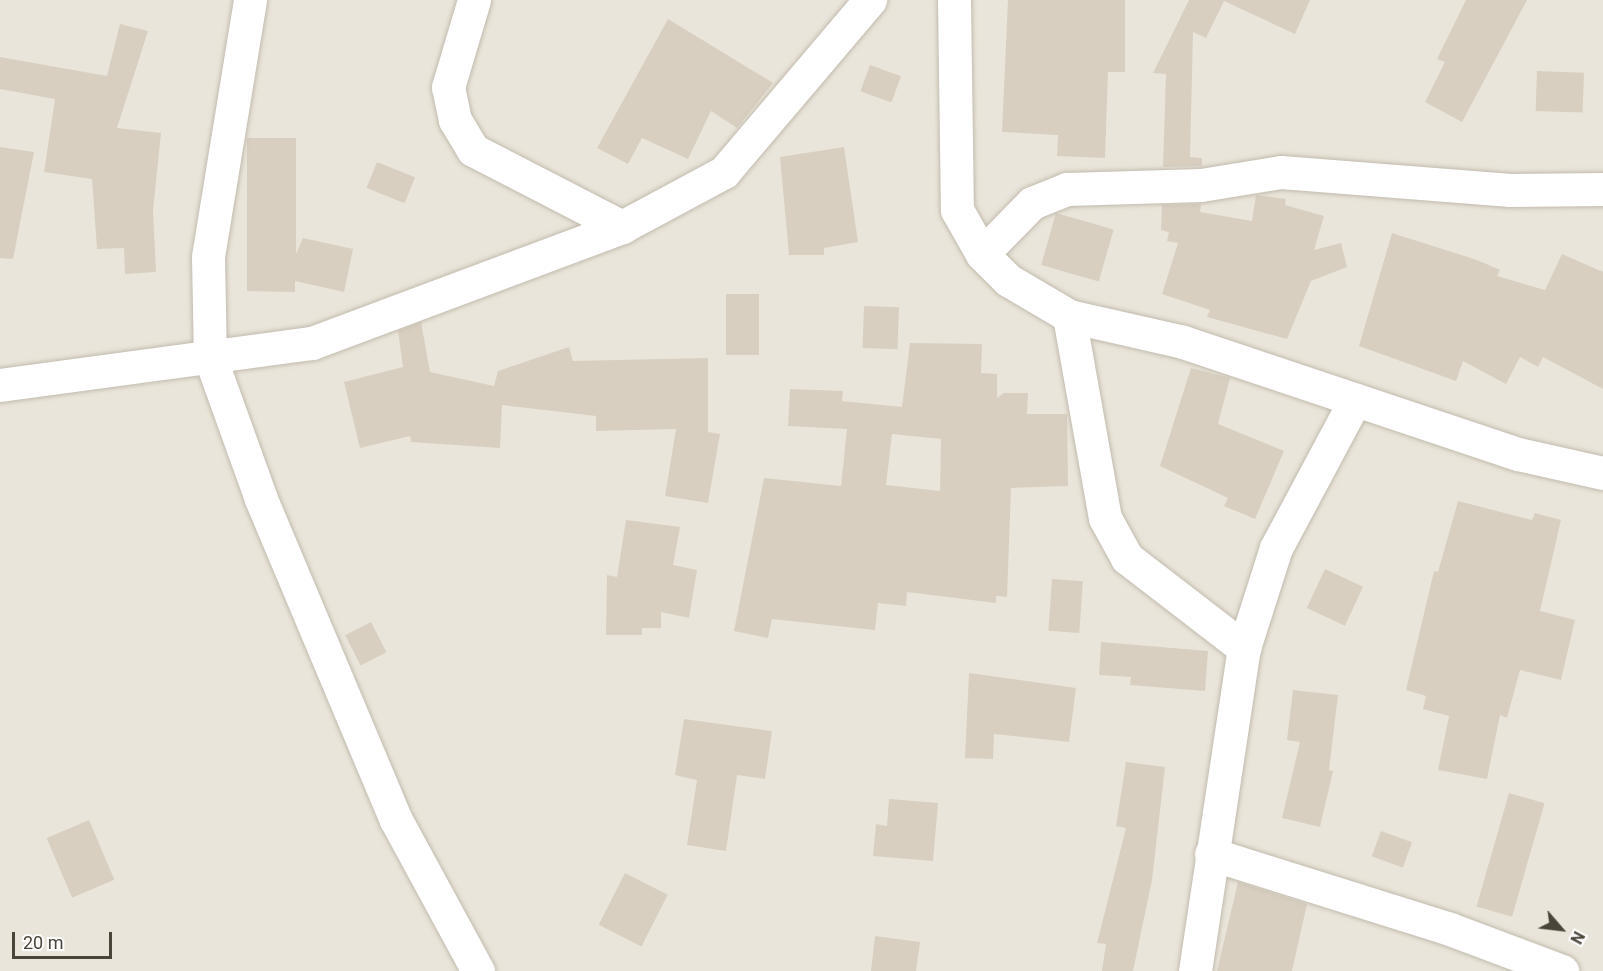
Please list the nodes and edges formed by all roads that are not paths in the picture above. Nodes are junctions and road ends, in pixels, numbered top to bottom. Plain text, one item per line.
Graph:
1 (250, 0) edge
2 (474, 0) edge
3 (870, 0) edge
4 (954, 0) edge
5 (1603, 189) edge
6 (622, 227) junction
7 (982, 254) junction
8 (1069, 316) junction
9 (210, 357) junction
10 (0, 385) edge
11 (1355, 400) junction
12 (1603, 473) edge
13 (1244, 648) junction
14 (1211, 854) junction
15 (477, 971) edge
16 (1195, 971) edge
17 (1562, 971) edge

1 - 9 lane
2 - 6 lane
3 - 6 lane
4 - 7 lane
5 - 7 lane
6 - 9 lane
7 - 8 lane
8 - 11 lane
8 - 13 lane
9 - 10 lane
9 - 15 lane
11 - 12 lane
11 - 13 lane
13 - 14 lane
14 - 16 lane
14 - 17 lane

